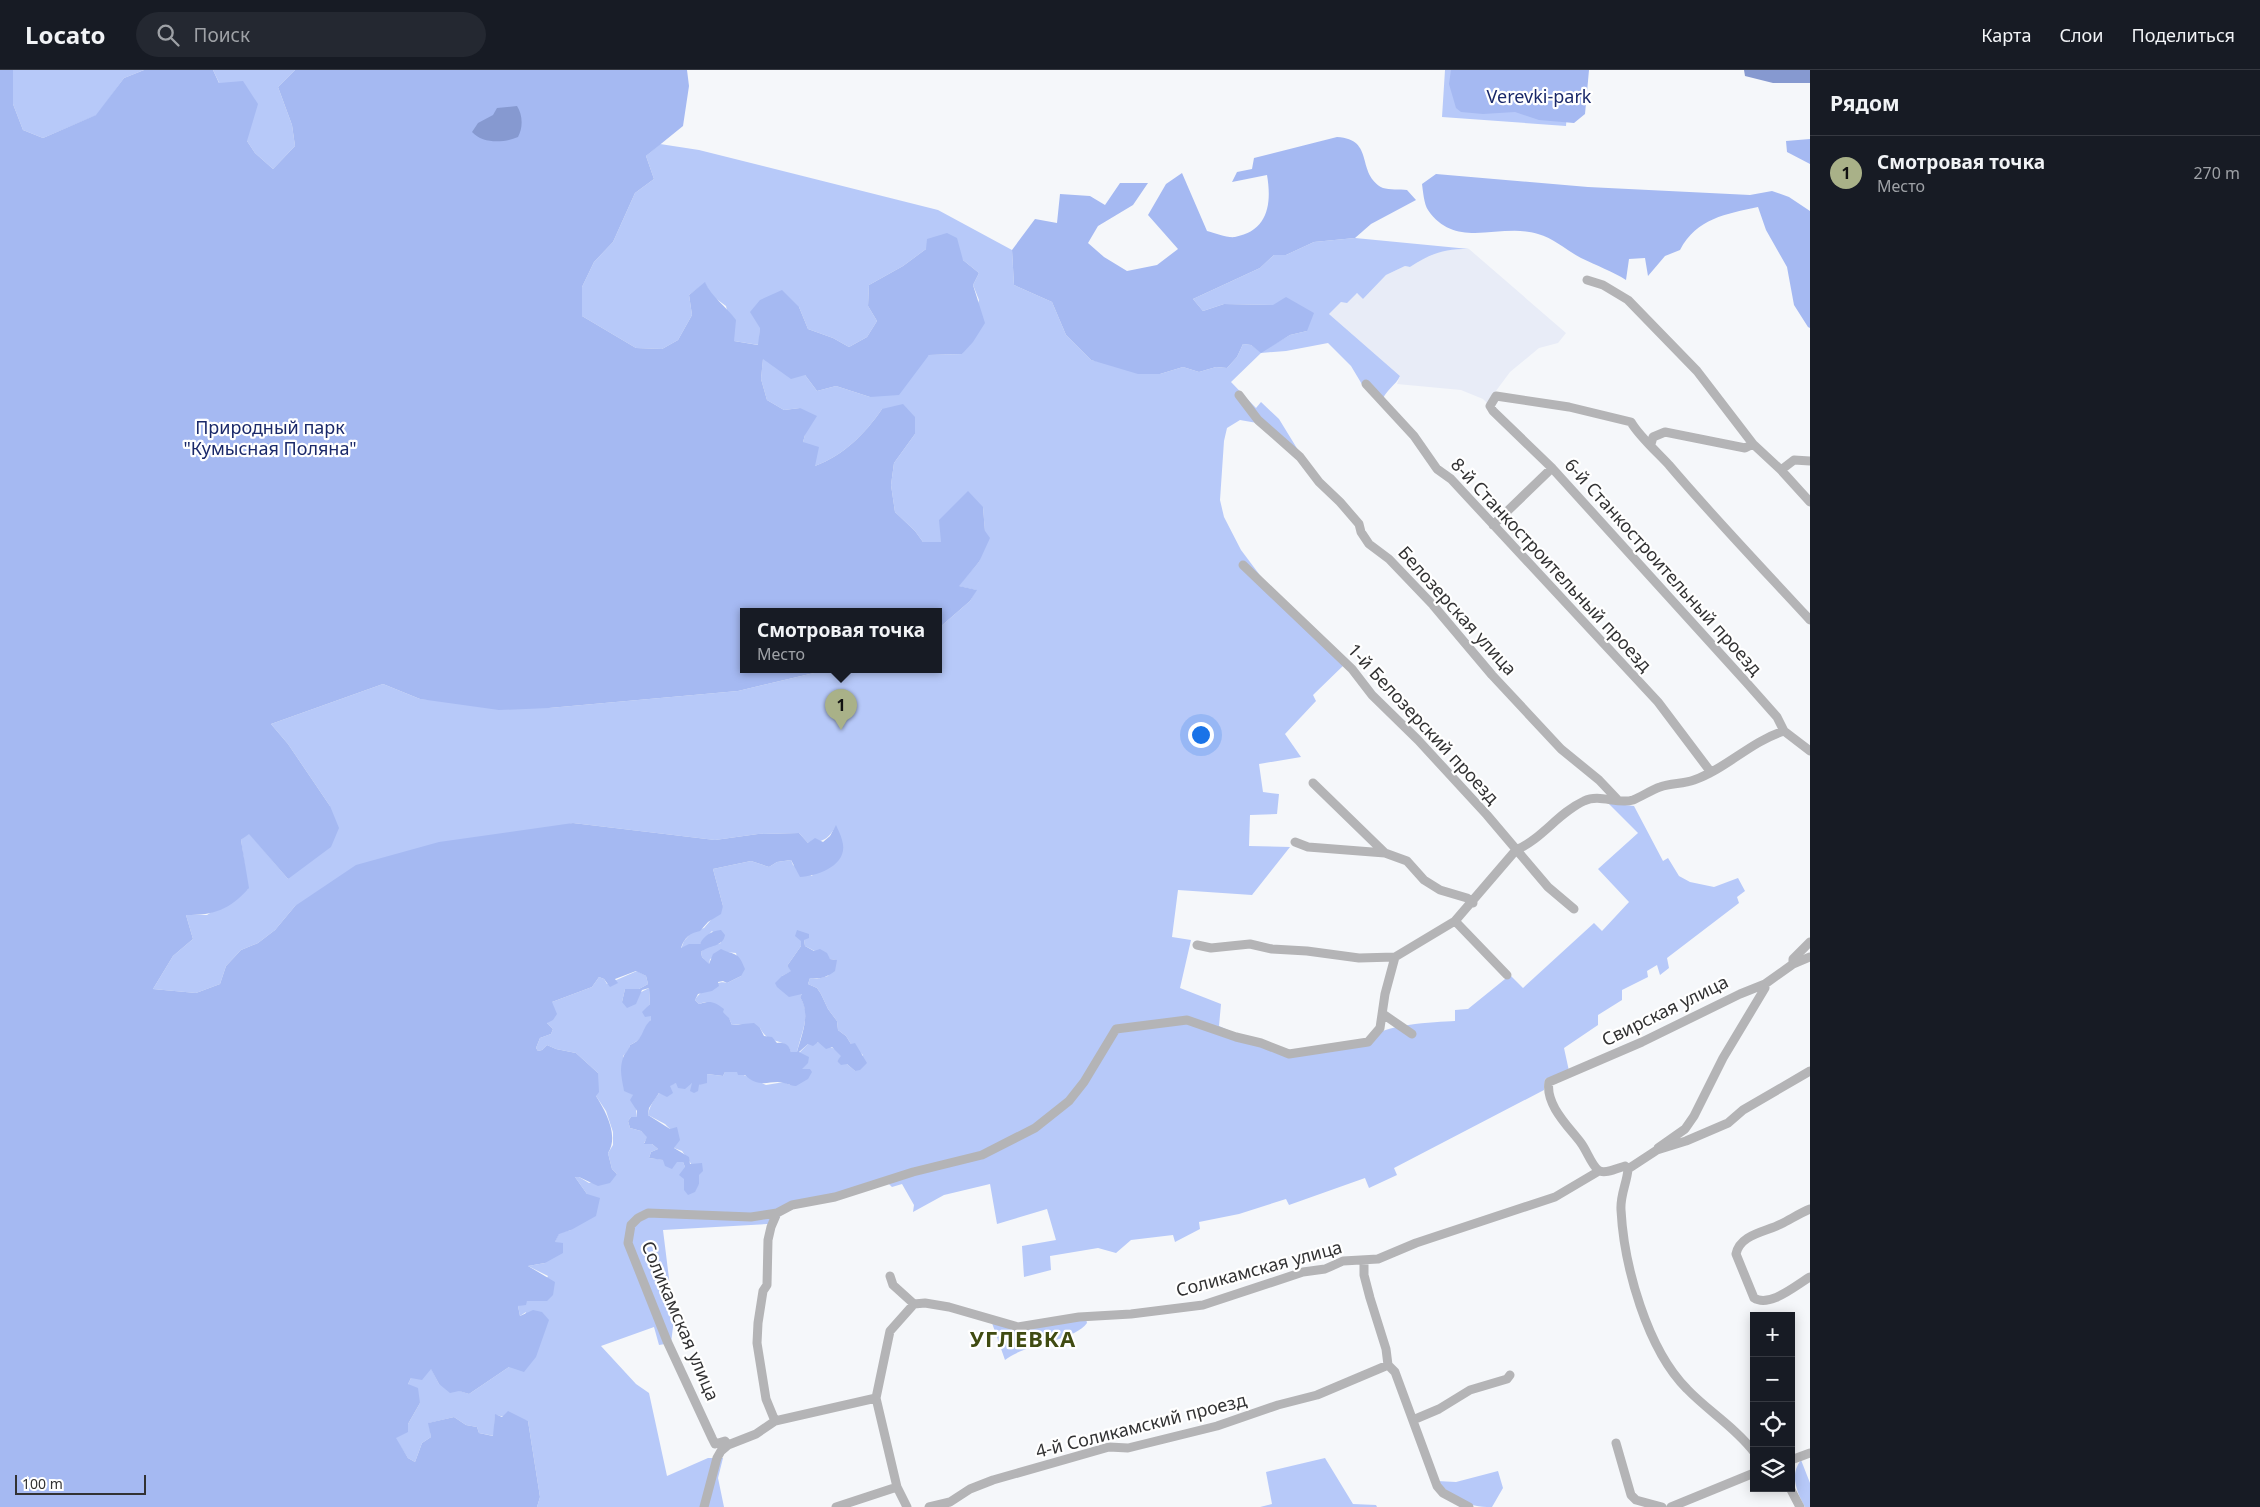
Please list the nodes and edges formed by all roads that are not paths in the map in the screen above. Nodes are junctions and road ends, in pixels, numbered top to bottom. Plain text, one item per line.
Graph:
1 (1587, 280) dead end
2 (1366, 384) dead end
3 (1239, 395) dead end
4 (1651, 444) junction
5 (1753, 444) junction
6 (1810, 461) edge
7 (1552, 468) junction
8 (1781, 470) junction
9 (1810, 502) edge
10 (1493, 525) junction
11 (1243, 565) dead end
12 (1810, 620) edge
13 (1784, 731) junction
14 (1810, 751) edge
15 (1710, 771) junction
16 (1313, 783) dead end
17 (1617, 800) junction
18 (1295, 842) dead end
19 (1516, 850) junction
20 (1386, 853) junction
21 (1473, 902) junction
22 (1574, 909) dead end
23 (1455, 921) junction
24 (1810, 942) edge
25 (1197, 945) dead end
26 (1394, 957) junction
27 (1810, 957) edge
28 (1793, 964) junction
29 (1507, 974) dead end
30 (1765, 984) junction
31 (1383, 1014) junction
32 (1412, 1034) dead end
33 (1810, 1070) edge
34 (1657, 1150) junction
35 (1628, 1169) junction
36 (1600, 1171) junction
37 (1810, 1209) edge
38 (777, 1213) junction
39 (1364, 1261) junction
40 (890, 1276) dead end
41 (1810, 1278) edge
42 (914, 1304) junction
43 (1388, 1365) junction
44 (1510, 1375) dead end
45 (876, 1398) junction
46 (1413, 1420) junction
47 (775, 1421) junction
48 (1616, 1443) dead end
49 (728, 1445) junction
50 (1750, 1447) edge
51 (1810, 1453) edge
52 (1795, 1459) edge
53 (1750, 1474) edge
54 (897, 1487) junction
55 (1792, 1492) edge
56 (704, 1507) edge
57 (836, 1507) edge
58 (907, 1507) edge
59 (929, 1507) edge
60 (1469, 1507) edge
61 (1662, 1507) edge
62 (1671, 1507) edge
63 (1800, 1507) edge

1 - 5 street
2 - 10 street, 8-й Станкостроительный проезд
3 - 17 street, Белозерская улица
4 - 5 street
4 - 7 street, 6-й Станкостроительный проезд
4 - 12 street
5 - 8 street
6 - 8 street
7 - 10 street
7 - 13 street, 6-й Станкостроительный проезд
8 - 9 street
10 - 15 street, 8-й Станкостроительный проезд
11 - 19 street, 1-й Белозерский проезд
13 - 14 street, 6-й Станкостроительный проезд
13 - 15 street
15 - 17 street
16 - 20 street
17 - 19 street
18 - 20 street
19 - 21 street
19 - 22 street, 1-й Белозерский проезд
20 - 21 street
21 - 23 street
23 - 26 street
23 - 29 street
24 - 28 street, Свирская улица
25 - 26 street
26 - 31 street
27 - 28 street, Свирская улица
28 - 30 street, Свирская улица
30 - 34 street
30 - 36 street, Свирская улица
31 - 32 street
31 - 38 street, Соликамская улица
33 - 34 street
34 - 35 street
35 - 36 street, Соликамская улица
35 - 50 street
36 - 39 street, Соликамская улица
37 - 41 street
38 - 47 street
38 - 49 street, Соликамская улица
39 - 42 street, Соликамская улица
39 - 43 street
40 - 42 street
42 - 45 street
43 - 46 street
43 - 59 street, 4-й Соликамский проезд
44 - 46 street
45 - 47 street
45 - 54 street
46 - 60 street
47 - 49 street
48 - 61 street
49 - 56 street
51 - 52 street
53 - 62 street
54 - 57 street
54 - 58 street
55 - 63 street

